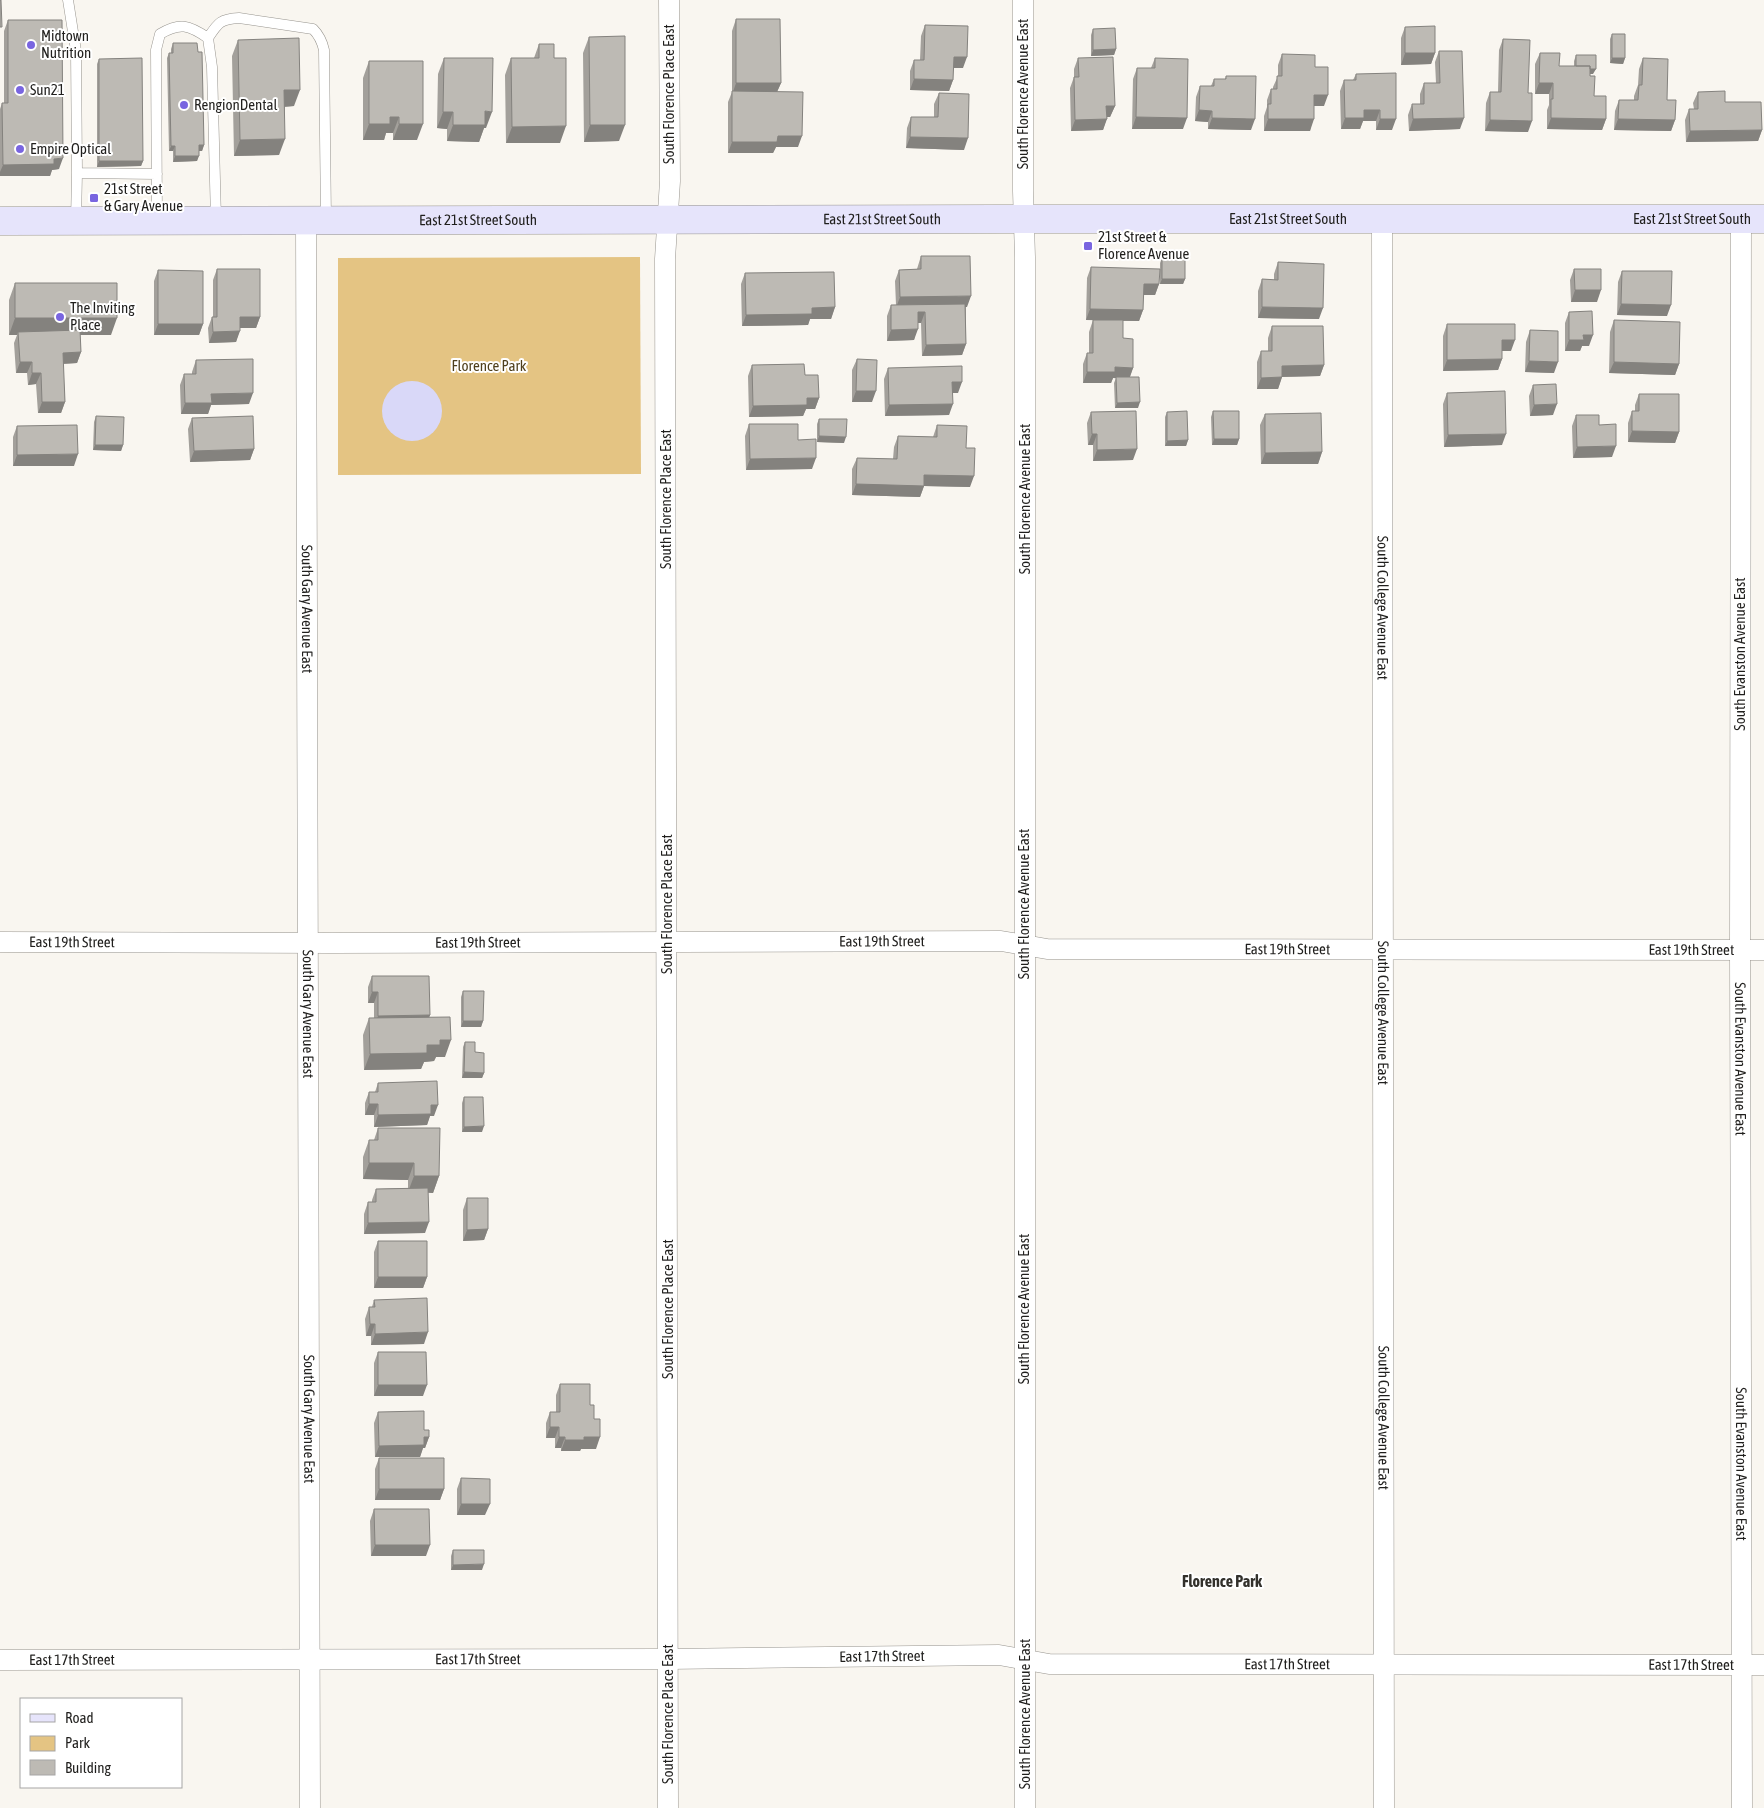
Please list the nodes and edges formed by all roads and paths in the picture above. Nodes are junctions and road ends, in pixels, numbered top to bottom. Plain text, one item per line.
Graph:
1 (68, 0) edge
2 (669, 0) edge
3 (1023, 0) edge
4 (208, 38) junction
5 (76, 173) junction
6 (157, 174) junction
7 (1024, 219) junction
8 (1382, 219) junction
9 (1752, 219) edge
10 (216, 220) junction
11 (316, 220) junction
12 (668, 220) junction
13 (0, 221) edge
14 (76, 222) junction
15 (157, 222) junction
16 (0, 942) edge
17 (667, 942) junction
18 (307, 943) junction
19 (1024, 944) junction
20 (1382, 949) junction
21 (1764, 950) edge
22 (1740, 951) junction
23 (309, 1658) junction
24 (668, 1659) junction
25 (1025, 1659) junction
26 (0, 1660) edge
27 (1384, 1664) junction
28 (1742, 1665) junction
29 (1764, 1665) edge
30 (310, 1808) edge
31 (668, 1808) edge
32 (1025, 1808) edge
33 (1384, 1808) edge
34 (1742, 1808) edge

1 - 5 lane
2 - 12 street, South Florence Place East
3 - 7 street, South Florence Avenue East
4 - 6 lane
4 - 10 lane
4 - 11 lane
5 - 6 lane
5 - 14 lane
6 - 15 lane
7 - 8 main road, East 21st Street South
7 - 12 main road, East 21st Street South
7 - 19 street, South Florence Avenue East
8 - 9 main road, East 21st Street South
8 - 20 street, South College Avenue East
9 - 22 street, South Evanston Avenue East
10 - 11 main road, East 21st Street South
10 - 15 main road, East 21st Street South
11 - 12 main road, East 21st Street South
11 - 18 street, South Gary Avenue East
12 - 17 street, South Florence Place East
13 - 14 main road, East 21st Street South
14 - 15 main road, East 21st Street South
16 - 18 street, East 19th Street
17 - 18 street, East 19th Street
17 - 19 street, East 19th Street
17 - 24 street, South Florence Place East
18 - 23 street, South Gary Avenue East
19 - 20 street, East 19th Street
19 - 25 street, South Florence Avenue East
20 - 22 street, East 19th Street
20 - 27 street, South College Avenue East
21 - 22 street, East 19th Street
22 - 28 street, South Evanston Avenue East
23 - 24 street, East 17th Street
23 - 26 street, East 17th Street
23 - 30 street, South Gary Avenue East
24 - 25 street, East 17th Street
24 - 31 street, South Florence Place East
25 - 27 street, East 17th Street
25 - 32 street, South Florence Avenue East
27 - 28 street, East 17th Street
27 - 33 street, South College Avenue East
28 - 29 street, East 17th Street
28 - 34 street, South Evanston Avenue East

